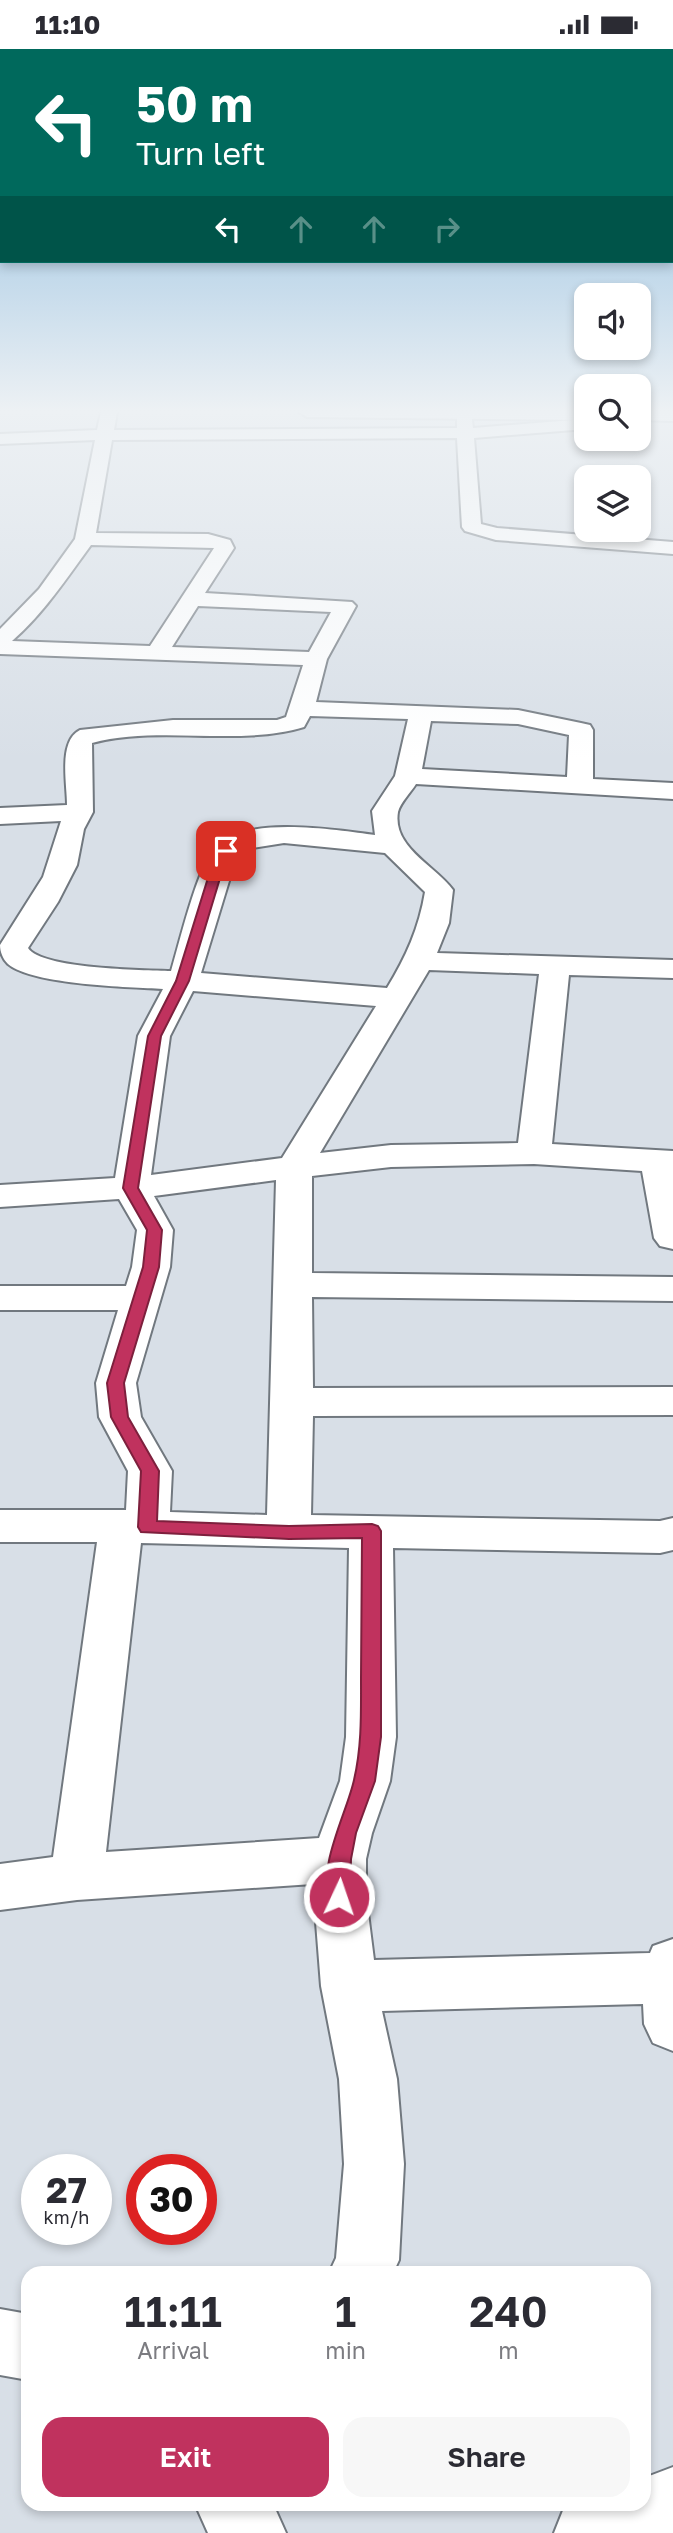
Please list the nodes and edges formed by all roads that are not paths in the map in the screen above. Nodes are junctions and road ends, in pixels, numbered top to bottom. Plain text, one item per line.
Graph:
1 (87, 528) edge
2 (474, 528) edge
3 (85, 539) junction
4 (673, 548) edge
5 (191, 599) junction
6 (0, 641) edge
7 (158, 651) junction
8 (316, 659) junction
9 (302, 709) junction
10 (421, 714) junction
11 (408, 776) junction
12 (580, 786) junction
13 (673, 791) edge
14 (80, 812) junction
15 (0, 816) edge
16 (393, 846) junction
17 (419, 961) junction
18 (555, 965) junction
19 (673, 969) edge
20 (183, 981) junction
21 (395, 998) junction
22 (534, 1153) junction
23 (665, 1161) edge
24 (294, 1167) junction
25 (131, 1188) junction
26 (0, 1196) edge
27 (673, 1238) edge
28 (292, 1285) junction
29 (673, 1289) edge
30 (0, 1298) edge
31 (140, 1298) junction
32 (673, 1401) edge
33 (292, 1402) junction
34 (0, 1526) edge
35 (134, 1527) junction
36 (372, 1531) junction
37 (289, 1532) junction
38 (673, 1534) edge
39 (341, 1859) junction
40 (77, 1877) junction
41 (0, 1887) edge
42 (349, 1986) junction
43 (672, 1989) edge
44 (364, 2266) edge
45 (0, 2341) edge
46 (21, 2346) edge
47 (673, 2502) edge
48 (651, 2510) edge
49 (234, 2511) edge
50 (649, 2511) edge
51 (251, 2533) edge
52 (589, 2533) edge

1 - 3 street
2 - 4 street
3 - 5 street
3 - 6 street
5 - 7 street
5 - 8 street
6 - 7 street
7 - 8 street
8 - 9 street
9 - 10 street
9 - 14 street
10 - 11 street
10 - 12 street
11 - 12 street
11 - 16 street
12 - 13 street
14 - 15 street
14 - 20 street
16 - 17 street
16 - 20 street
17 - 18 street
17 - 21 street
18 - 19 street
18 - 22 street
20 - 21 street
20 - 25 street
21 - 24 street
22 - 23 street
22 - 24 street
23 - 27 street
24 - 25 street
24 - 28 street
25 - 26 street
25 - 31 street
28 - 29 street
28 - 33 street
30 - 31 street
31 - 35 street
32 - 33 street
33 - 37 street
34 - 35 street
35 - 37 street
35 - 40 street
36 - 37 street
36 - 38 street
36 - 39 street
39 - 40 street
39 - 42 street
40 - 41 street
42 - 43 street
42 - 44 street
45 - 46 street
47 - 48 street
49 - 51 street
50 - 52 street

